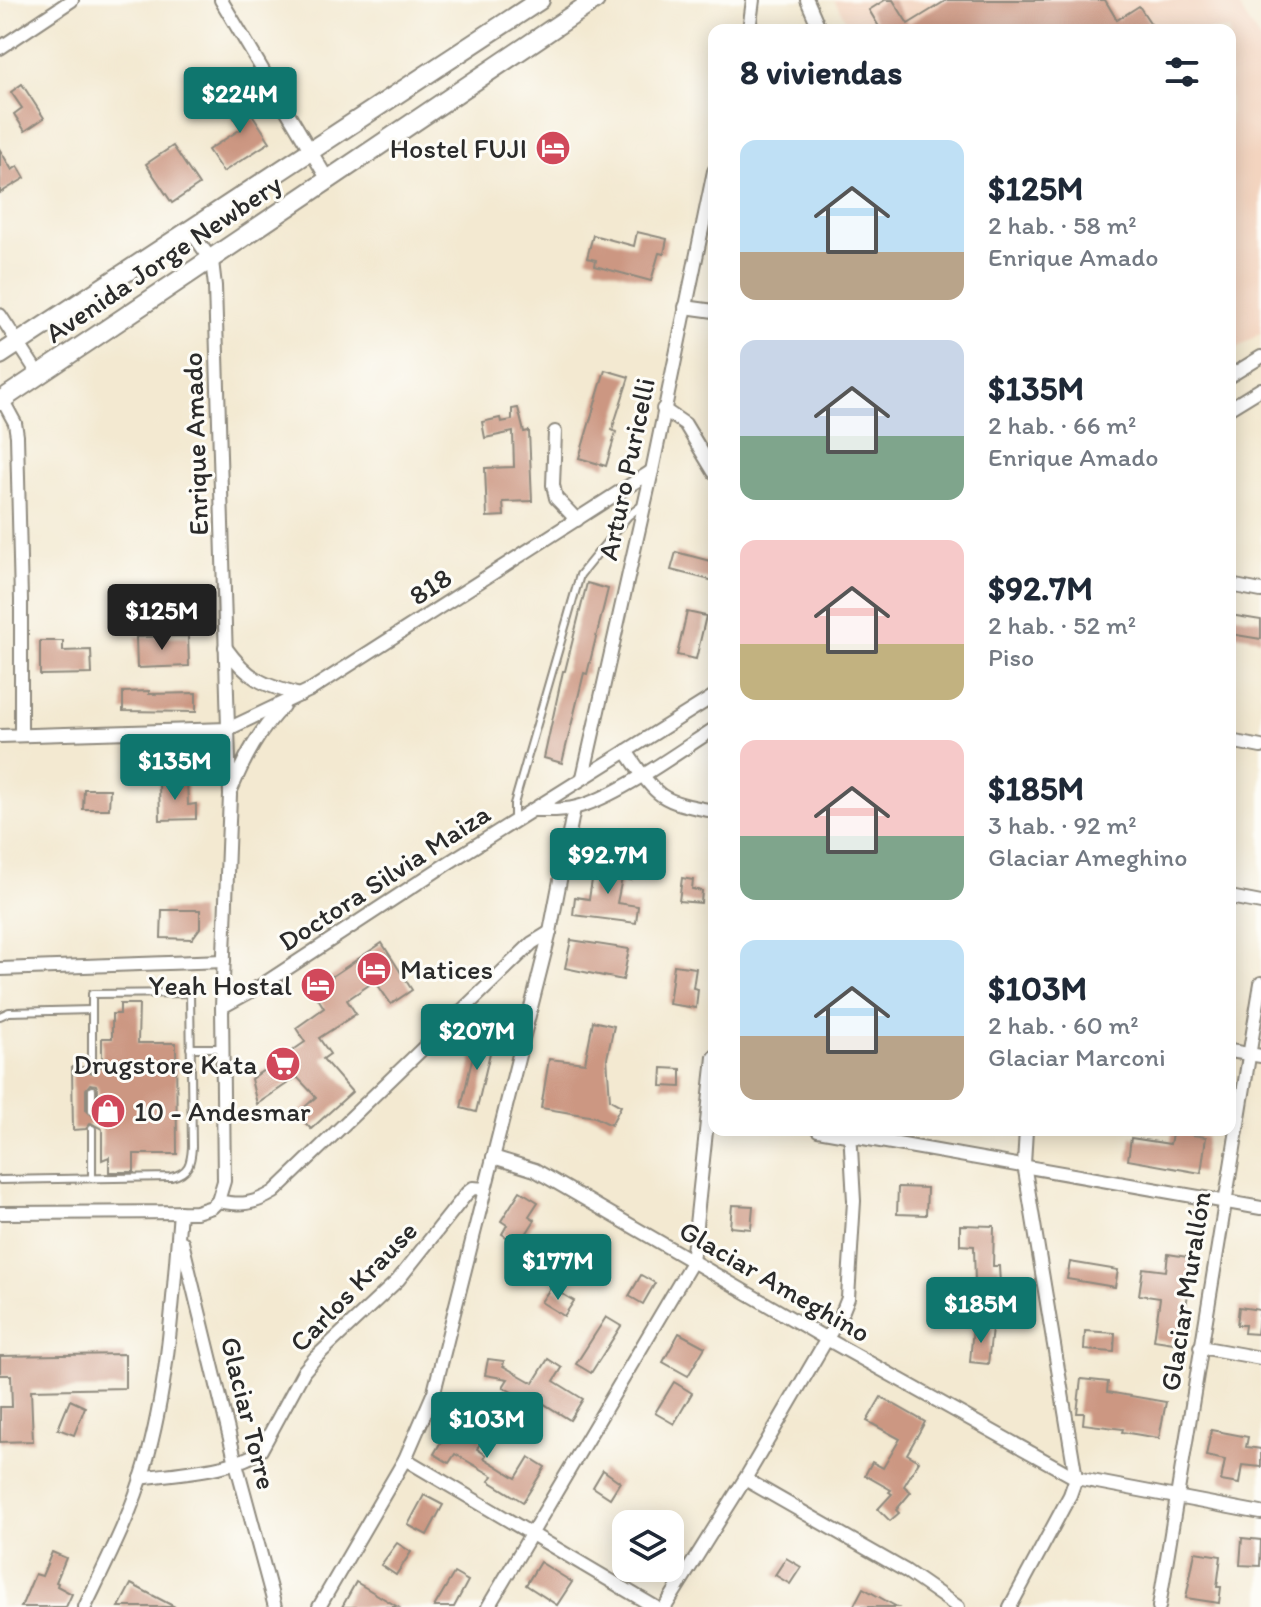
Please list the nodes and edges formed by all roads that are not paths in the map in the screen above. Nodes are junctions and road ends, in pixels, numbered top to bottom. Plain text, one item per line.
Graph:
1 (72, 0) edge
2 (221, 0) edge
3 (540, 0) edge
4 (595, 0) edge
5 (753, 0) edge
6 (807, 0) edge
7 (750, 24) edge
8 (817, 24) edge
9 (0, 48) edge
10 (311, 152) junction
11 (328, 180) junction
12 (708, 199) edge
13 (190, 230) junction
14 (212, 261) junction
15 (685, 307) junction
16 (708, 310) edge
17 (0, 315) edge
18 (19, 343) junction
19 (0, 355) edge
20 (1261, 357) edge
21 (1236, 372) edge
22 (39, 375) junction
23 (1261, 389) edge
24 (1, 400) edge
25 (1236, 404) edge
26 (663, 409) junction
27 (555, 432) dead end
28 (708, 462) edge
29 (652, 471) junction
30 (645, 503) junction
31 (577, 520) junction
32 (1236, 586) edge
33 (1261, 591) edge
34 (225, 647) junction
35 (294, 697) junction
36 (708, 700) edge
37 (228, 729) junction
38 (708, 733) edge
39 (21, 735) junction
40 (0, 736) edge
41 (1236, 742) edge
42 (1261, 747) edge
43 (626, 751) junction
44 (642, 774) junction
45 (583, 777) junction
46 (230, 795) junction
47 (574, 808) junction
48 (530, 810) junction
49 (708, 810) edge
50 (514, 821) junction
51 (1236, 898) edge
52 (1261, 903) edge
53 (550, 932) junction
54 (224, 961) junction
55 (0, 969) edge
56 (1261, 983) edge
57 (222, 1007) junction
58 (92, 1010) junction
59 (0, 1016) edge
60 (190, 1048) junction
61 (222, 1048) junction
62 (1254, 1055) edge
63 (92, 1067) dead end
64 (92, 1090) dead end
65 (92, 1110) dead end
66 (92, 1129) dead end
67 (709, 1136) edge
68 (850, 1136) edge
69 (867, 1136) edge
70 (1026, 1136) edge
71 (493, 1157) junction
72 (1024, 1164) junction
73 (92, 1178) junction
74 (0, 1180) edge
75 (485, 1189) junction
76 (218, 1201) junction
77 (1224, 1201) junction
78 (1261, 1208) edge
79 (180, 1212) junction
80 (0, 1213) edge
81 (179, 1230) junction
82 (692, 1262) junction
83 (825, 1338) junction
84 (1200, 1347) junction
85 (1261, 1358) edge
86 (405, 1459) junction
87 (236, 1463) junction
88 (141, 1478) junction
89 (1076, 1478) junction
90 (745, 1479) junction
91 (1178, 1499) junction
92 (1261, 1513) edge
93 (530, 1535) junction
94 (85, 1607) edge
95 (275, 1607) edge
96 (319, 1607) edge
97 (488, 1607) edge
98 (655, 1607) edge
99 (665, 1607) edge
100 (958, 1607) edge
101 (1010, 1607) edge
102 (1159, 1607) edge

1 - 9 street
2 - 10 street
3 - 10 street, Avenida Jorge Newbery
4 - 11 street, Avenida Jorge Newbery
5 - 7 street
6 - 8 street
10 - 11 street
10 - 13 street, Avenida Jorge Newbery
11 - 14 street, Avenida Jorge Newbery
12 - 15 street, Arturo Puricelli
13 - 14 street
13 - 18 street, Avenida Jorge Newbery
14 - 22 street, Avenida Jorge Newbery
14 - 34 street, Enrique Amado
15 - 16 street
15 - 26 street, Arturo Puricelli
17 - 18 street
18 - 19 street, Avenida Jorge Newbery
18 - 22 street
20 - 21 street
22 - 24 street, Avenida Jorge Newbery
23 - 25 street
24 - 39 street
26 - 28 street
26 - 29 street, Arturo Puricelli
27 - 31 street
29 - 30 street, Arturo Puricelli
29 - 31 street, 818
30 - 45 street, Arturo Puricelli
30 - 50 lane
31 - 35 street, 818
32 - 33 street
34 - 35 street
34 - 37 street, Enrique Amado
35 - 37 street, 818
35 - 46 street
36 - 43 street, Doctora Silvia Maiza
37 - 39 street
37 - 46 street, Enrique Amado
38 - 44 street, Doctora Silvia Maiza
39 - 40 street
41 - 42 street
43 - 44 street
43 - 45 street, Doctora Silvia Maiza
44 - 47 street, Doctora Silvia Maiza
44 - 49 street
45 - 48 street, Doctora Silvia Maiza
46 - 54 street, Enrique Amado
47 - 48 street, Doctora Silvia Maiza
47 - 53 street
48 - 50 street, Doctora Silvia Maiza
50 - 57 street, Doctora Silvia Maiza
51 - 52 street
53 - 71 street
53 - 76 street
54 - 55 street
54 - 57 street, Enrique Amado
56 - 62 street, Glaciar Murallón
57 - 61 street, Enrique Amado
58 - 59 lane
58 - 60 lane
58 - 63 lane
60 - 61 lane
60 - 73 lane
61 - 76 street, Enrique Amado
62 - 77 street, Glaciar Murallón
64 - 65 lane
66 - 73 lane
67 - 82 street
68 - 83 street
69 - 72 street
70 - 72 street
71 - 75 street
71 - 82 street, Glaciar Ameghino
72 - 77 street
72 - 89 street
73 - 74 lane
75 - 86 street
75 - 87 street, Carlos Krause
76 - 79 street
77 - 78 street
77 - 84 street, Glaciar Murallón
79 - 80 street
79 - 81 street
81 - 87 street, Glaciar Torre
81 - 88 street
82 - 83 street, Glaciar Ameghino
82 - 93 street
83 - 89 street, Glaciar Ameghino
83 - 90 street
84 - 85 street
84 - 91 street, Glaciar Murallón
86 - 93 street
86 - 96 street
87 - 88 street, Carlos Krause
87 - 95 street, Glaciar Torre
88 - 94 street
89 - 91 street, Glaciar Ameghino
89 - 101 street
90 - 99 street
90 - 100 street
91 - 92 street, Glaciar Ameghino
91 - 102 street, Glaciar Murallón
93 - 97 street
93 - 98 street

